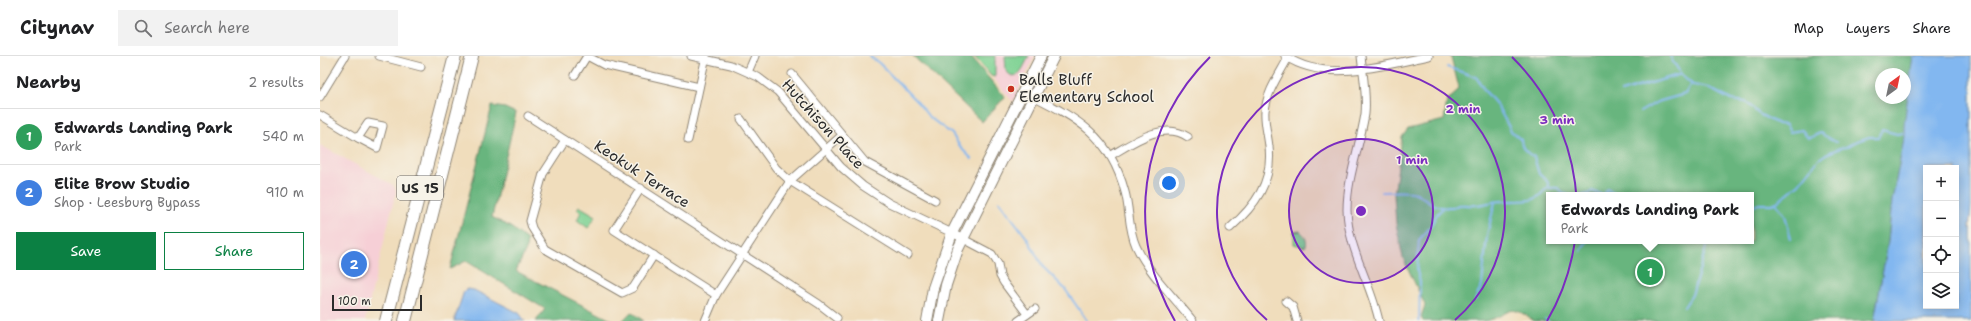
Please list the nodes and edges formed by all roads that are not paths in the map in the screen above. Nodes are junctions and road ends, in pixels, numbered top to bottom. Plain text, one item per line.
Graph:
1 (345, 56) edge
2 (379, 56) edge
3 (455, 56) edge
4 (472, 56) edge
5 (587, 56) edge
6 (691, 56) edge
7 (755, 56) edge
8 (1041, 56) edge
9 (1054, 56) edge
10 (1361, 56) edge
11 (1428, 56) edge
12 (1286, 57) edge
13 (706, 58) edge
14 (399, 59) edge
15 (421, 67) dead end
16 (1363, 69) junction
17 (748, 72) junction
18 (792, 74) dead end
19 (574, 75) dead end
20 (699, 87) junction
21 (1023, 92) junction
22 (320, 97) edge
23 (1034, 97) junction
24 (320, 115) edge
25 (528, 116) dead end
26 (741, 119) dead end
27 (842, 135) junction
28 (1188, 137) dead end
29 (358, 138) dead end
30 (565, 140) junction
31 (688, 140) dead end
32 (826, 149) junction
33 (1110, 156) junction
34 (790, 181) junction
35 (641, 188) junction
36 (935, 200) dead end
37 (1230, 228) dead end
38 (952, 233) junction
39 (963, 238) junction
40 (742, 254) junction
41 (654, 255) junction
42 (908, 255) dead end
43 (716, 295) junction
44 (1286, 301) dead end
45 (1035, 308) dead end
46 (1027, 314) junction
47 (837, 318) dead end
48 (386, 321) edge
49 (405, 321) edge
50 (706, 321) edge
51 (927, 321) edge
52 (939, 321) edge
53 (1018, 321) edge
54 (1193, 321) edge
55 (1296, 321) edge
56 (1379, 321) edge

1 - 22 street
2 - 14 street
3 - 48 highway, US 15
4 - 49 highway, US 15
5 - 19 street
5 - 20 street
6 - 13 street, Hutchison Place
7 - 17 street
8 - 21 main road
9 - 23 main road
10 - 16 street
11 - 16 street
12 - 16 street
12 - 37 street
13 - 17 street, Hutchison Place
13 - 20 street
14 - 15 street
16 - 56 street
17 - 32 street, Hutchison Place
18 - 27 street
20 - 31 street
21 - 23 street
21 - 38 main road
23 - 33 street
23 - 39 main road
24 - 29 street
25 - 30 street, Keokuk Terrace
26 - 34 street
27 - 32 street
27 - 36 street
28 - 33 street
30 - 35 street, Keokuk Terrace
30 - 41 street
32 - 34 street
32 - 38 street, Hutchison Place
33 - 54 street
34 - 40 street
34 - 42 street
35 - 40 street, Keokuk Terrace
35 - 41 street
38 - 39 street, Hutchison Place
38 - 51 main road
39 - 46 street, Hutchison Place
39 - 52 main road
40 - 43 street
40 - 47 street, Keokuk Terrace
41 - 43 street
43 - 50 street
44 - 55 street
45 - 46 street
46 - 53 street

